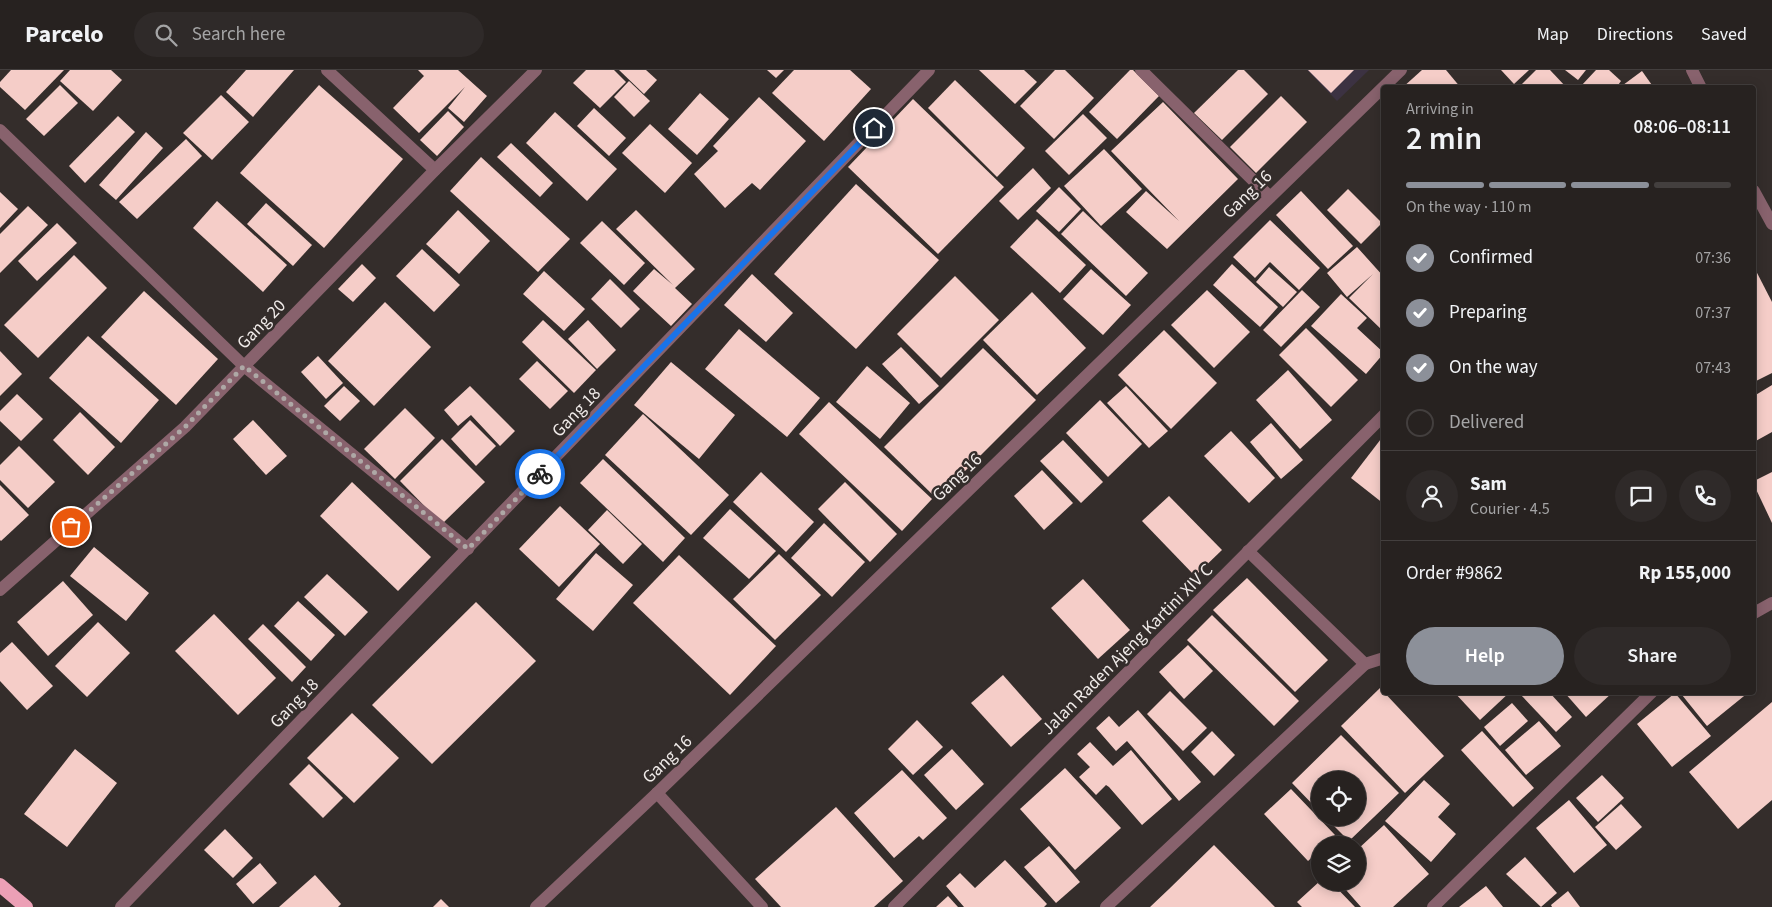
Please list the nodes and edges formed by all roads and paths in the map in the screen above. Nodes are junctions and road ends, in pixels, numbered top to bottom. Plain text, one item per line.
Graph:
1 (327, 70) edge
2 (536, 70) edge
3 (929, 70) edge
4 (1141, 70) edge
5 (1401, 70) edge
6 (1692, 70) edge
7 (1386, 85) edge
8 (1700, 85) edge
9 (1381, 89) edge
10 (0, 130) edge
11 (435, 170) junction
12 (1756, 195) edge
13 (1270, 197) junction
14 (1772, 224) edge
15 (244, 366) junction
16 (1381, 418) edge
17 (468, 549) junction
18 (1248, 551) junction
19 (0, 590) edge
20 (1772, 603) edge
21 (1756, 612) edge
22 (1381, 659) edge
23 (1366, 664) junction
24 (1649, 695) edge
25 (657, 793) junction
26 (0, 885) edge
27 (26, 907) edge
28 (122, 907) edge
29 (536, 907) edge
30 (762, 907) edge
31 (894, 907) edge
32 (1106, 907) edge
33 (1433, 907) edge

1 - 11 street
2 - 11 street, Gang 20
3 - 17 street, Gang 18
4 - 13 street
5 - 7 street, Gang 16
6 - 8 street
9 - 13 street, Gang 16
10 - 15 street
11 - 15 street, Gang 20
12 - 14 street
13 - 25 street, Gang 16
15 - 17 street
15 - 19 street, Gang 20
16 - 18 street, Jalan Raden Ajeng Kartini XIV C
17 - 28 street, Gang 18
18 - 23 street
18 - 31 street, Jalan Raden Ajeng Kartini XIV C
20 - 21 street
22 - 23 street
23 - 32 street
24 - 33 street
25 - 29 street, Gang 16
25 - 30 street
26 - 27 highway

